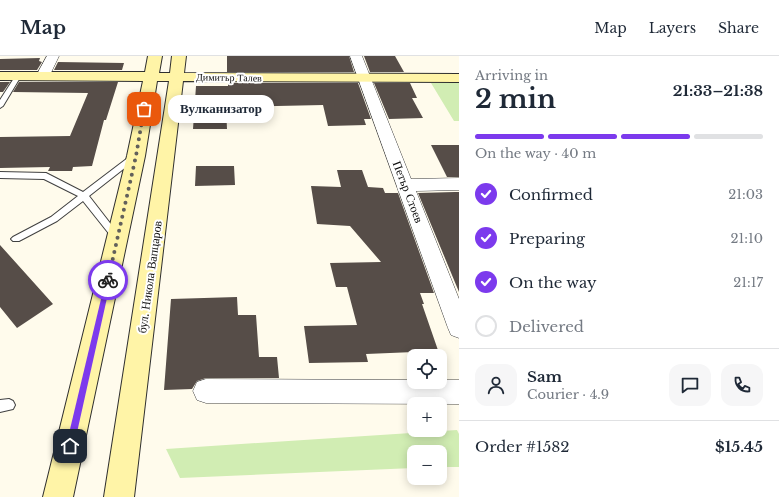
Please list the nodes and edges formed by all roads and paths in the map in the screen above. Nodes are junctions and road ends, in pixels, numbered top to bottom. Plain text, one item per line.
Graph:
1 (53, 56) edge
2 (356, 56) edge
3 (153, 66) edge
4 (178, 66) edge
5 (0, 76) edge
6 (18, 76) junction
7 (43, 76) junction
8 (365, 78) junction
9 (459, 78) edge
10 (0, 106) edge
11 (136, 156) junction
12 (0, 175) edge
13 (459, 184) edge
14 (405, 185) junction
15 (84, 196) junction
16 (16, 239) dead end
17 (117, 239) junction
18 (459, 328) edge
19 (206, 391) dead end
20 (459, 392) edge
21 (58, 497) edge
22 (119, 497) edge

1 - 7 street
2 - 8 street, Петър Стоев
3 - 4 street, Димитър Талев
3 - 7 street, Димитър Талев
3 - 11 street
4 - 8 street, Димитър Талев
4 - 22 street, бул. Никола Вапцаров
5 - 6 street, Димитър Талев
6 - 7 street, Димитър Талев
6 - 10 lane
8 - 9 street, Димитър Талев
8 - 14 street, Петър Стоев
11 - 15 lane
11 - 17 street
12 - 15 lane
13 - 14 street
14 - 18 street, Петър Стоев
15 - 16 lane
15 - 17 lane
17 - 21 street
19 - 20 street

